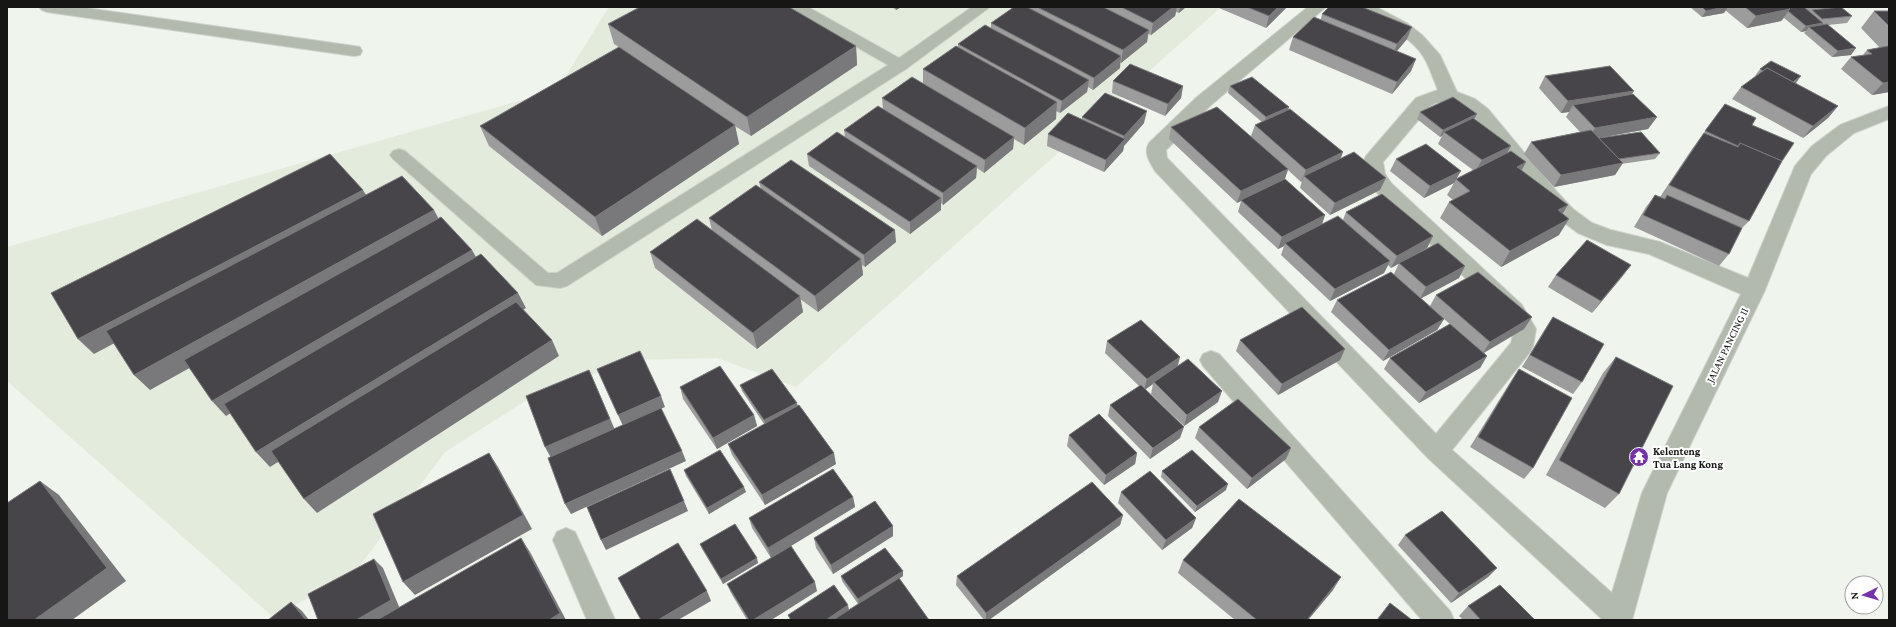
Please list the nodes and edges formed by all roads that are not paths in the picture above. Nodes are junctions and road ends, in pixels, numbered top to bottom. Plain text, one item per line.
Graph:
1 (47, 7) edge
2 (797, 7) edge
3 (982, 7) edge
4 (1318, 7) edge
5 (1364, 7) edge
6 (354, 51) dead end
7 (900, 65) junction
8 (1449, 96) junction
9 (1889, 112) edge
10 (399, 155) dead end
11 (1754, 290) junction
12 (1211, 360) dead end
13 (1437, 451) junction
14 (566, 540) dead end
15 (1619, 618) edge
16 (601, 620) edge
17 (1440, 620) edge

1 - 6 lane
2 - 7 lane
3 - 7 lane
4 - 13 street
5 - 8 street
7 - 10 lane
8 - 11 street
8 - 13 street
9 - 11 street, JALAN PANCING II
11 - 15 street, JALAN PANCING II
12 - 17 street
13 - 15 street
14 - 16 street

